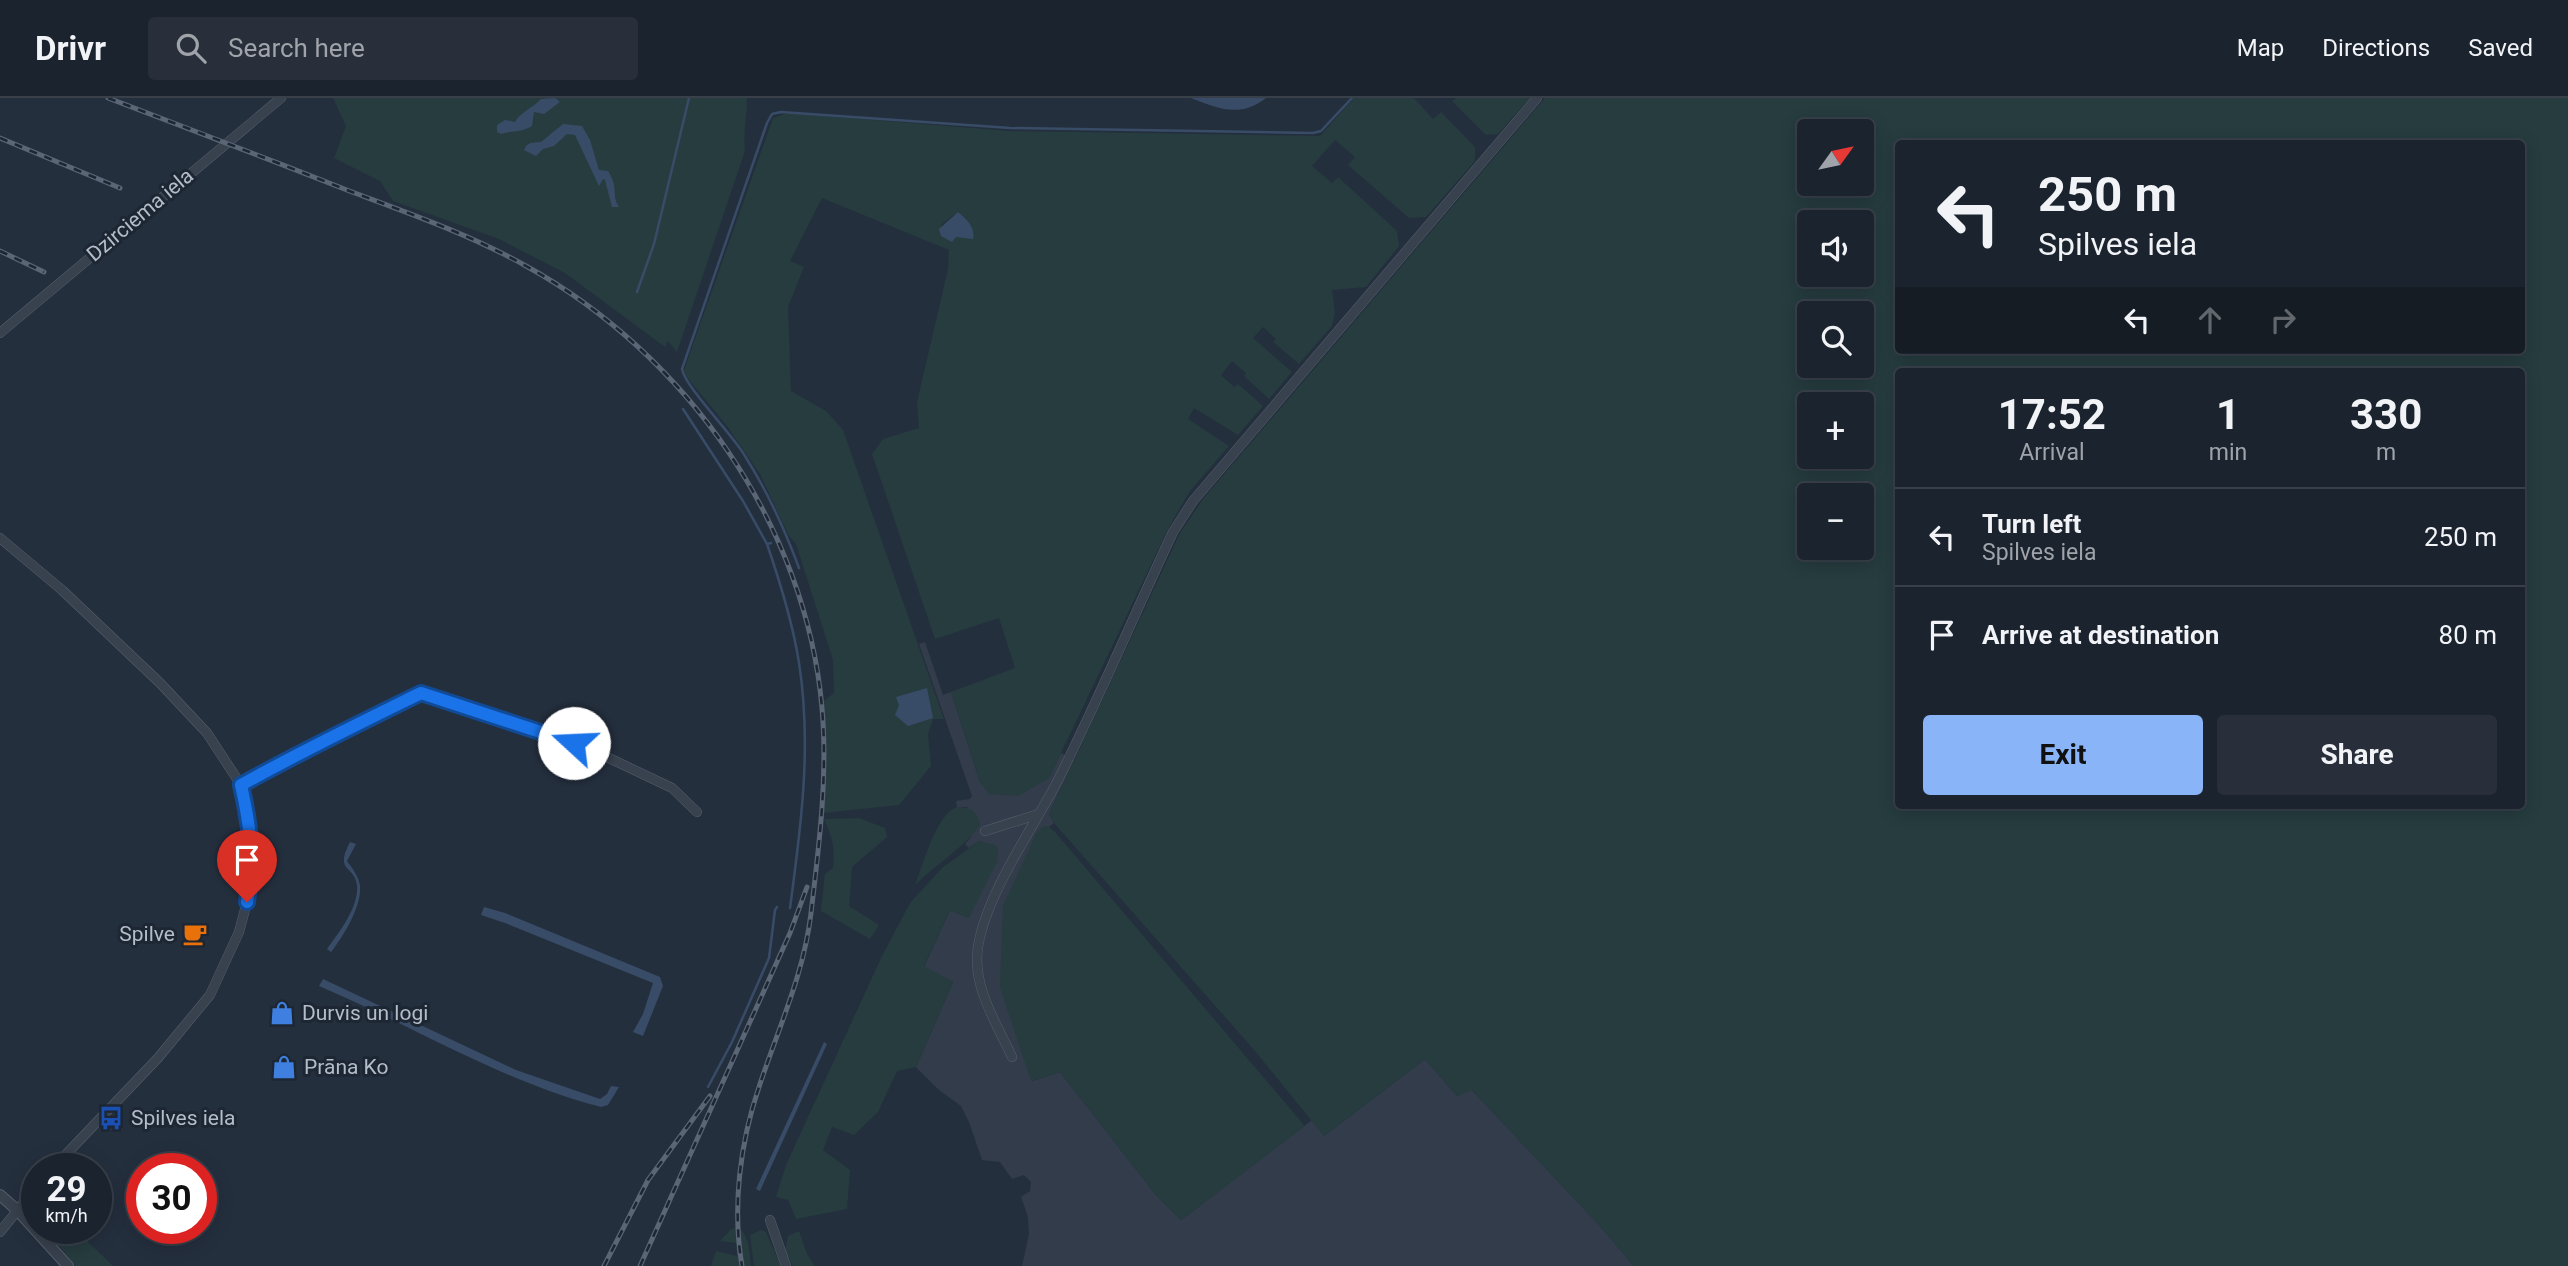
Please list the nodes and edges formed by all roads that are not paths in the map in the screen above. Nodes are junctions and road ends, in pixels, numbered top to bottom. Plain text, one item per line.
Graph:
1 (281, 98) edge
2 (1537, 98) edge
3 (0, 333) edge
4 (0, 538) edge
5 (241, 785) junction
6 (697, 812) dead end
7 (1040, 814) junction
8 (985, 831) dead end
9 (1012, 1057) dead end
10 (67, 1153) edge
11 (0, 1195) edge
12 (21, 1205) edge
13 (17, 1210) junction
14 (770, 1220) dead end
15 (0, 1232) edge
16 (68, 1266) edge
17 (786, 1266) edge

1 - 3 street, Dzirciema iela
2 - 7 street
4 - 5 street
5 - 6 street
5 - 10 street
7 - 8 street
7 - 9 street
11 - 13 street
12 - 13 street
13 - 15 street
13 - 16 street
14 - 17 street

